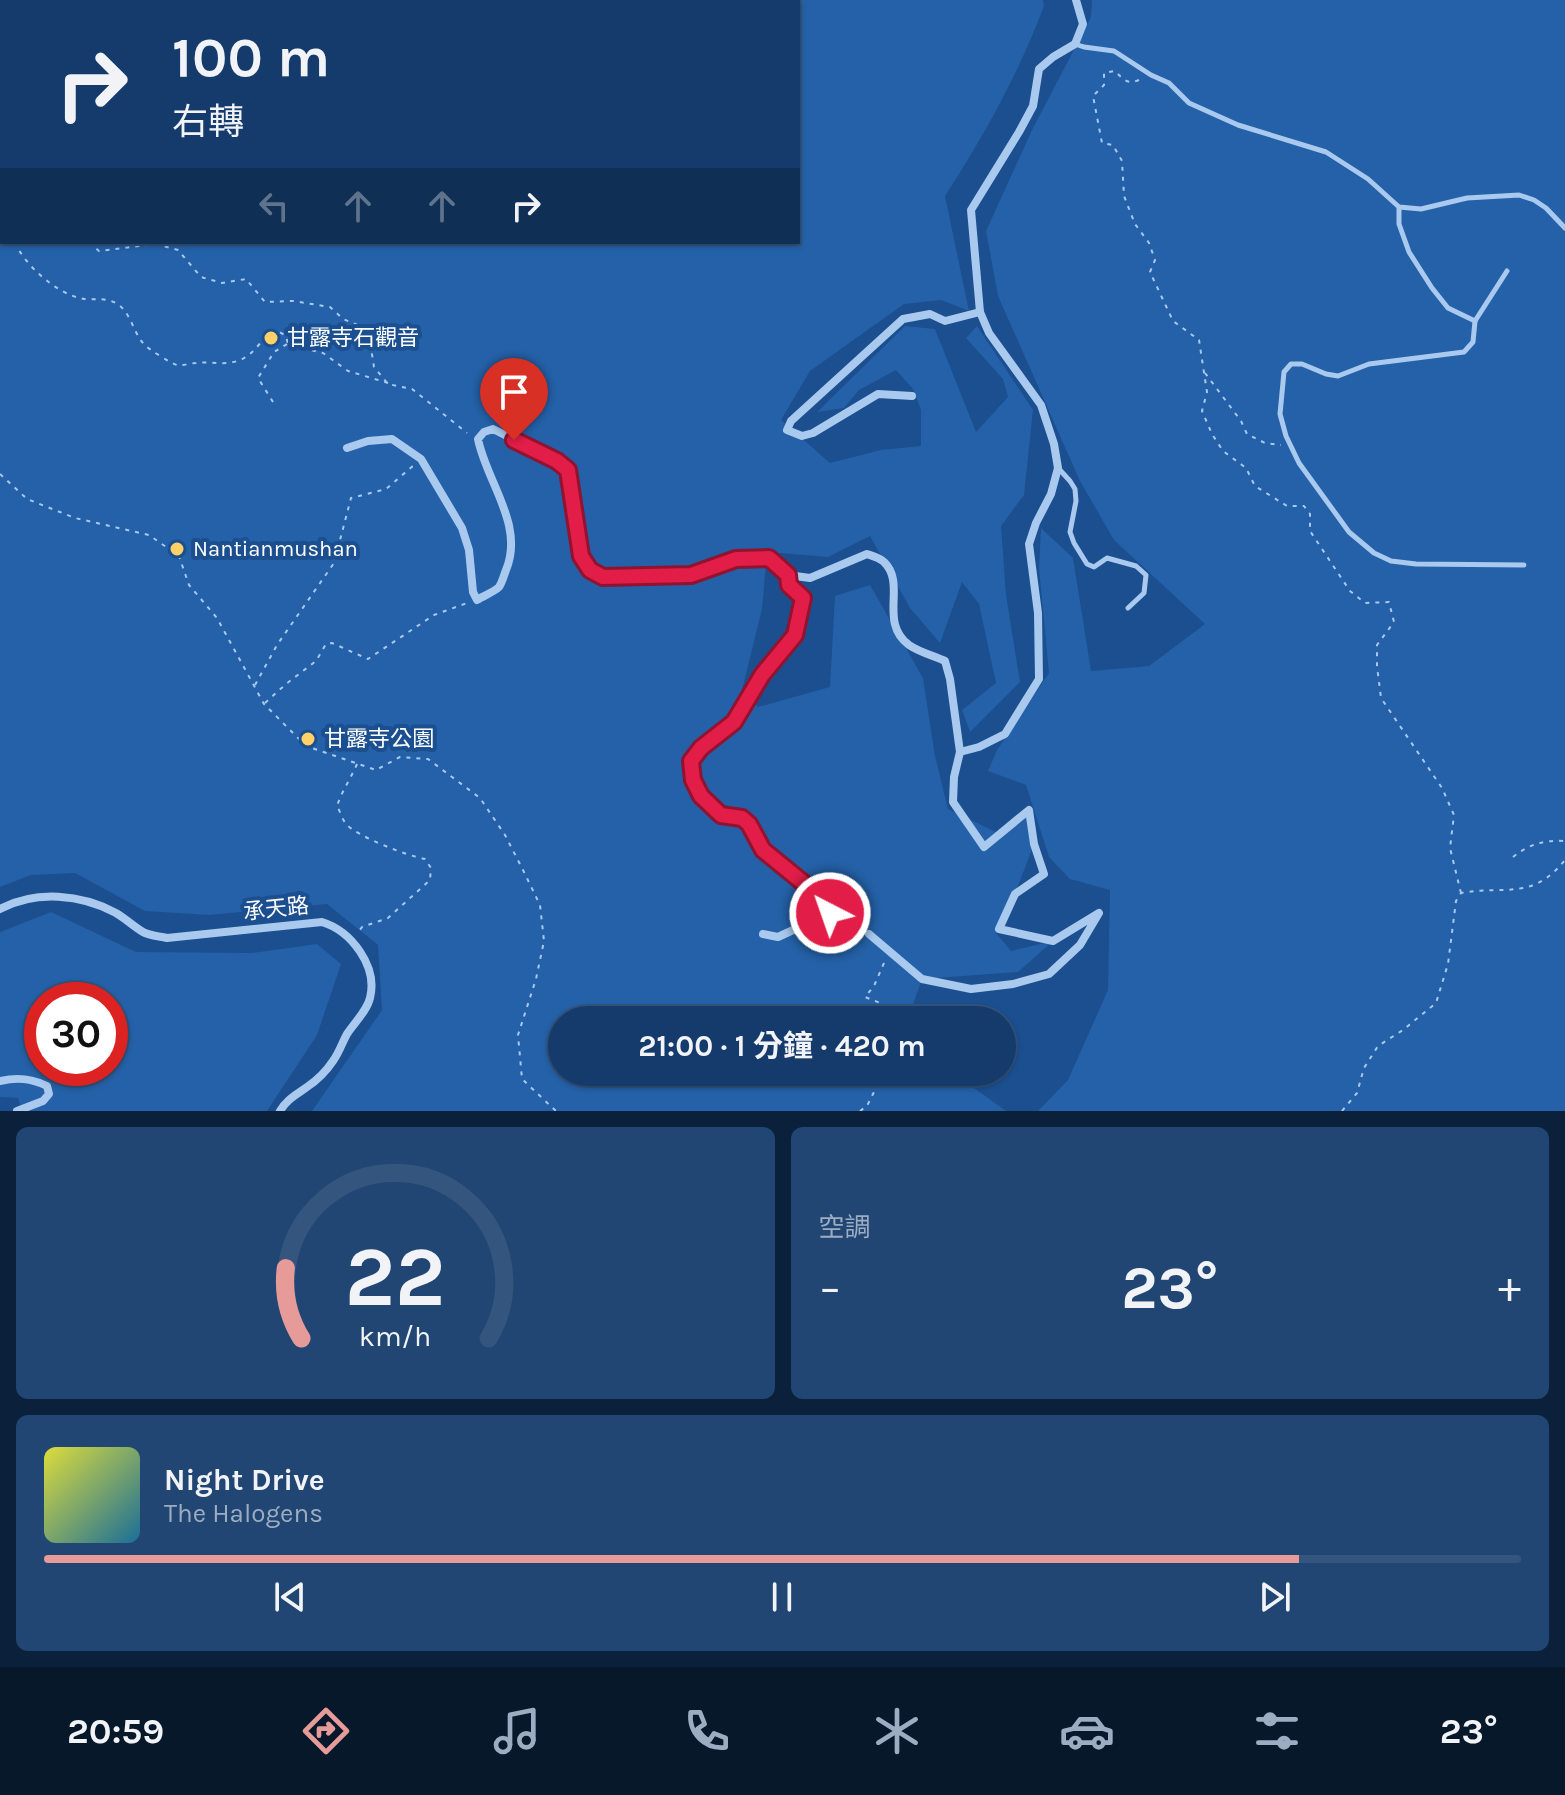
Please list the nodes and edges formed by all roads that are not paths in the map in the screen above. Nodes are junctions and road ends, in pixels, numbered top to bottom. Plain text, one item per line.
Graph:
1 (1076, 0) edge
2 (1075, 44) junction
3 (1399, 207) junction
4 (1565, 228) edge
5 (1507, 271) dead end
6 (980, 312) junction
7 (1475, 321) junction
8 (912, 396) dead end
9 (347, 448) dead end
10 (1058, 468) junction
11 (1524, 565) dead end
12 (788, 575) junction
13 (1128, 608) dead end
14 (960, 752) junction
15 (0, 909) edge
16 (763, 934) dead end
17 (869, 934) dead end
18 (0, 1081) edge
19 (17, 1111) edge
20 (280, 1111) edge

1 - 2 street
2 - 3 lane
2 - 6 street
3 - 4 lane
3 - 7 lane
5 - 7 lane
6 - 8 street
6 - 10 street
7 - 11 lane
9 - 12 street
10 - 13 lane
10 - 14 street
12 - 14 street
12 - 16 street
14 - 17 street
15 - 20 street, 承天路
18 - 19 street

